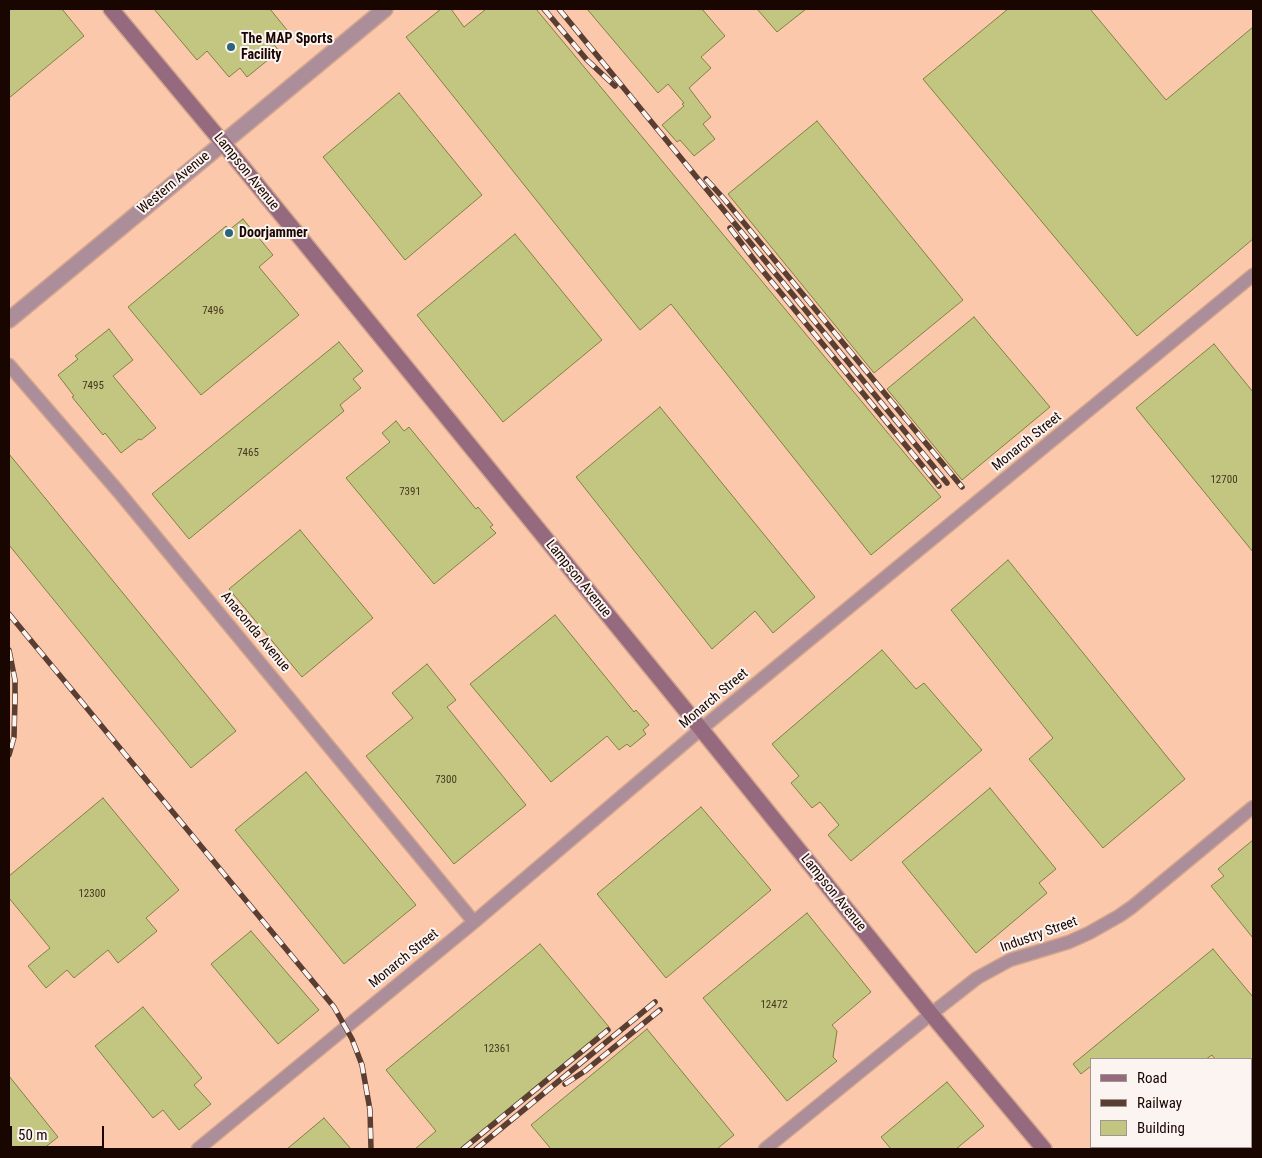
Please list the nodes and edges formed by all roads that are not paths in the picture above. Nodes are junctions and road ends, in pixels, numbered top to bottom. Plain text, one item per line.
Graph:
1 (111, 9) edge
2 (385, 9) edge
3 (223, 143) junction
4 (1253, 275) edge
5 (9, 320) edge
6 (9, 365) edge
7 (701, 729) junction
8 (1253, 807) edge
9 (474, 922) junction
10 (931, 1014) junction
11 (198, 1149) edge
12 (766, 1149) edge
13 (1044, 1149) edge

1 - 3 main road, Lampson Avenue
2 - 3 street, Western Avenue
3 - 5 street, Western Avenue
3 - 7 main road, Lampson Avenue
4 - 7 street, Monarch Street
6 - 9 street, Anaconda Avenue
7 - 9 street, Monarch Street
7 - 10 main road, Lampson Avenue
8 - 10 street, Industry Street
9 - 11 street, Monarch Street
10 - 12 street, Industry Street
10 - 13 main road, Lampson Avenue

